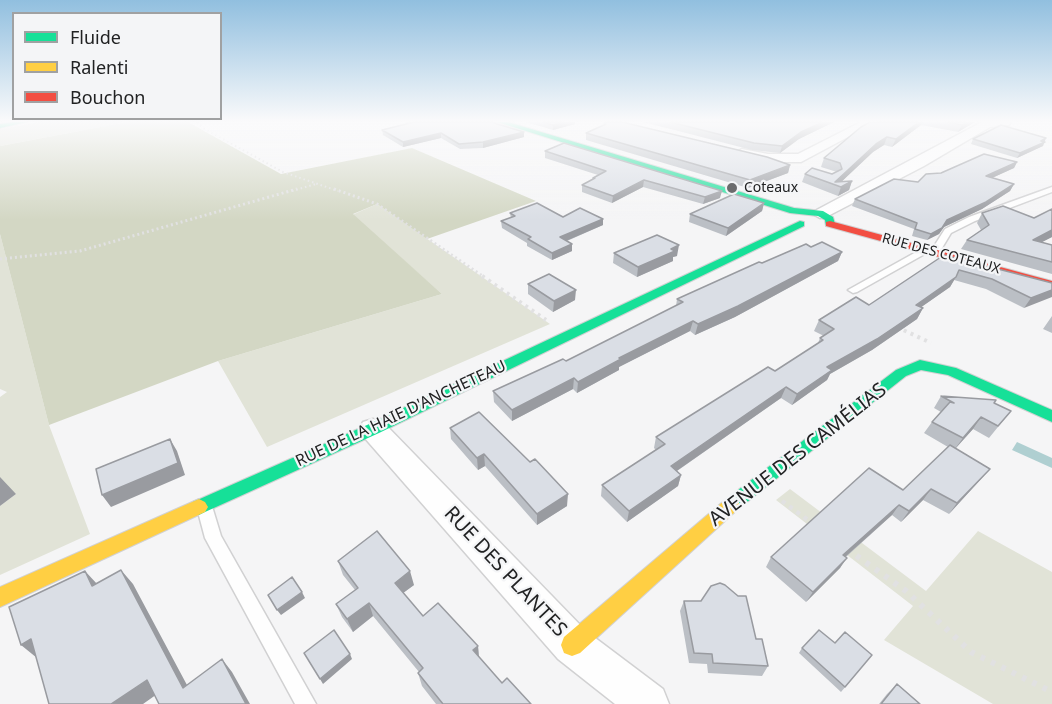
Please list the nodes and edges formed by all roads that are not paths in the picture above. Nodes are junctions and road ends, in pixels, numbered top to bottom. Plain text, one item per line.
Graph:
1 (609, 155) edge
2 (753, 155) edge
3 (807, 155) edge
4 (933, 155) edge
5 (768, 158) junction
6 (809, 170) edge
7 (1052, 189) edge
8 (793, 211) junction
9 (825, 218) junction
10 (800, 224) junction
11 (932, 250) junction
12 (1052, 285) edge
13 (853, 290) dead end
14 (1052, 416) edge
15 (373, 429) junction
16 (204, 504) junction
17 (0, 597) edge
18 (572, 645) junction
19 (306, 704) edge
20 (648, 704) edge

1 - 8 street
2 - 5 street
3 - 5 street
4 - 9 street
5 - 6 street
7 - 11 lane
8 - 9 street
8 - 10 street
9 - 10 street
9 - 11 street, RUE DES COTEAUX
10 - 15 street, RUE DE LA HAIE D'ANCHETEAU
11 - 12 street, RUE DES COTEAUX
11 - 13 lane
14 - 18 street, AVENUE DES CAMÉLIAS
15 - 16 street, RUE DE LA HAIE D'ANCHETEAU
15 - 18 street, RUE DES PLANTES
16 - 17 street, RUE DE LA HAIE D'ANCHETEAU
16 - 19 lane
18 - 20 street, RUE DES PLANTES

